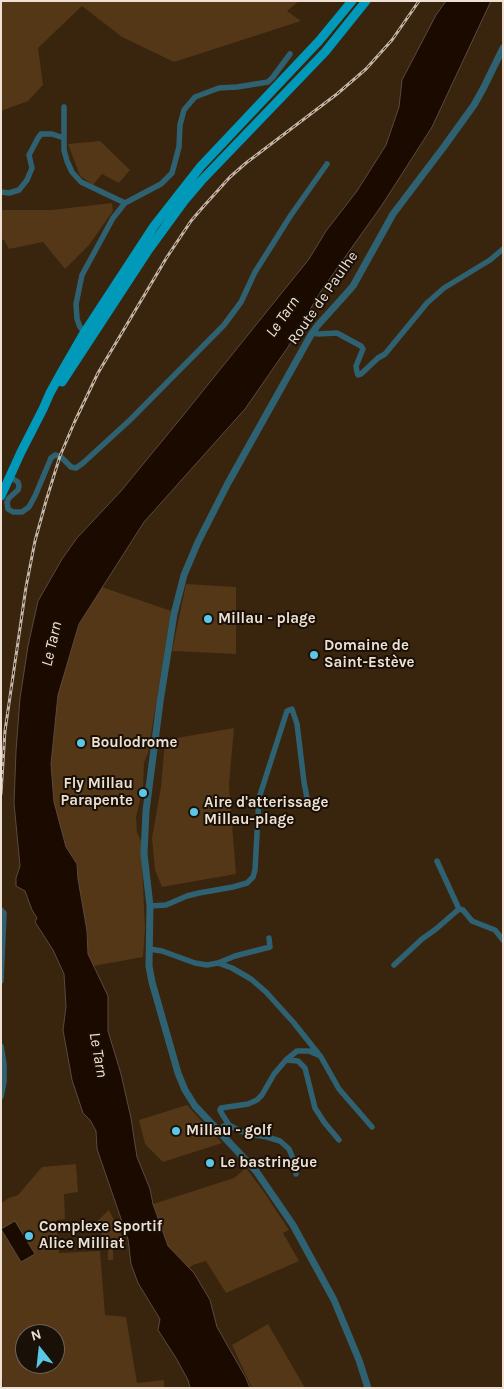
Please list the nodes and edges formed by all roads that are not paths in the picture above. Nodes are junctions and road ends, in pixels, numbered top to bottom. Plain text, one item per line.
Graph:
1 (352, 1) edge
2 (366, 1) edge
3 (503, 48) edge
4 (290, 54) dead end
5 (64, 107) dead end
6 (64, 138) junction
7 (327, 164) dead end
8 (1, 192) edge
9 (124, 202) junction
10 (503, 249) edge
11 (85, 332) junction
12 (312, 333) junction
13 (10, 477) junction
14 (1, 496) edge
15 (307, 798) dead end
16 (437, 861) dead end
17 (150, 906) junction
18 (459, 909) junction
19 (1, 910) edge
20 (269, 938) dead end
21 (503, 940) edge
22 (149, 949) junction
23 (218, 963) junction
24 (394, 964) dead end
25 (1, 981) edge
26 (1, 1046) edge
27 (321, 1057) junction
28 (286, 1060) junction
29 (1, 1097) edge
30 (229, 1125) junction
31 (372, 1127) dead end
32 (219, 1132) junction
33 (339, 1140) dead end
34 (296, 1174) dead end
35 (368, 1388) edge

1 - 11 main road
2 - 11 main road
3 - 12 street, Route de Paulhe
4 - 9 street
5 - 6 street
6 - 8 street
6 - 9 street
7 - 13 street
9 - 11 street
10 - 12 street
11 - 13 main road
12 - 17 street, Route de Paulhe
13 - 14 main road
15 - 17 street
16 - 18 street
17 - 22 street, Route de Paulhe
18 - 21 street
18 - 24 street
19 - 25 street
20 - 23 street
22 - 23 street
22 - 32 street, Route de Paulhe
23 - 27 street
26 - 29 street
27 - 28 street
27 - 31 street
28 - 30 street
28 - 33 street
30 - 32 street
30 - 34 street
32 - 35 street, Route de Paulhe

